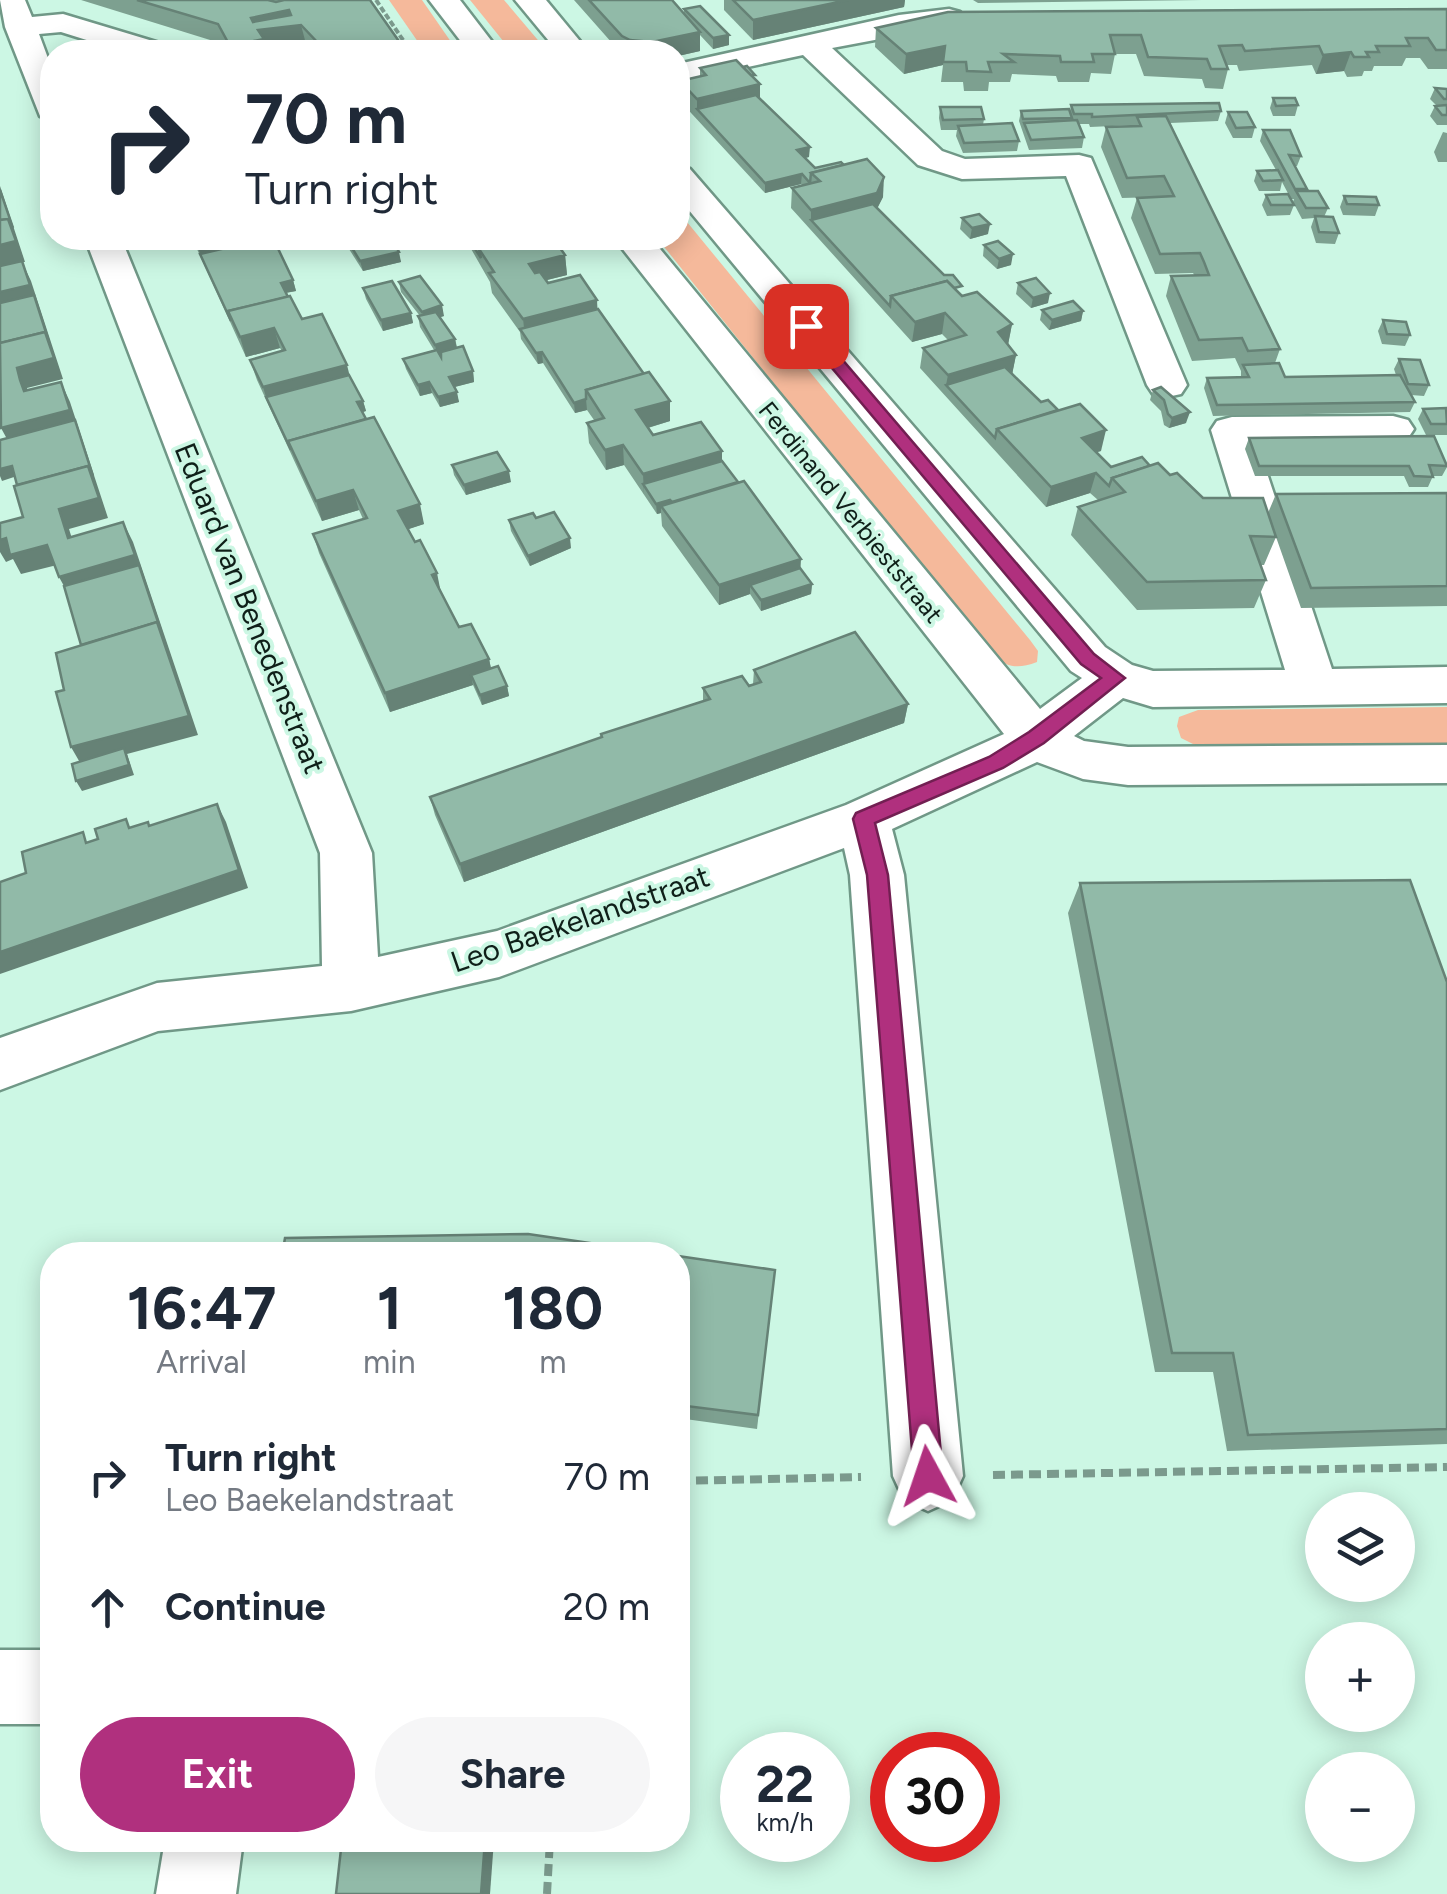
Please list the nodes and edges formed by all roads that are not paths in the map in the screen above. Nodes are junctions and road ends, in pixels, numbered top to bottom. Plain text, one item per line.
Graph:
1 (444, 0) edge
2 (530, 0) edge
3 (938, 9) edge
4 (15, 13) edge
5 (976, 18) edge
6 (117, 40) edge
7 (476, 40) edge
8 (564, 40) edge
9 (810, 44) junction
10 (690, 71) edge
11 (40, 78) edge
12 (690, 190) edge
13 (108, 250) edge
14 (642, 250) edge
15 (1167, 385) dead end
16 (1393, 429) dead end
17 (1116, 678) junction
18 (1447, 685) edge
19 (1314, 686) junction
20 (1036, 738) junction
21 (1447, 764) edge
22 (864, 819) junction
23 (351, 988) junction
24 (0, 1064) edge
25 (928, 1476) road end
26 (40, 1687) edge
27 (0, 1688) edge
28 (202, 1852) edge
29 (196, 1894) edge

1 - 7 street
2 - 8 street
3 - 5 street
3 - 9 street
4 - 6 street
4 - 11 street
9 - 10 street
9 - 15 street
12 - 17 street
13 - 23 street, Eduard van Benedenstraat
14 - 20 street, Ferdinand Verbieststraat
16 - 19 street
17 - 19 street
17 - 20 street
18 - 19 street
20 - 21 street, Ferdinand Verbieststraat
20 - 22 street, Leo Baekelandstraat
22 - 23 street, Leo Baekelandstraat
22 - 25 street
23 - 24 street, Leo Baekelandstraat
26 - 27 street
28 - 29 street

